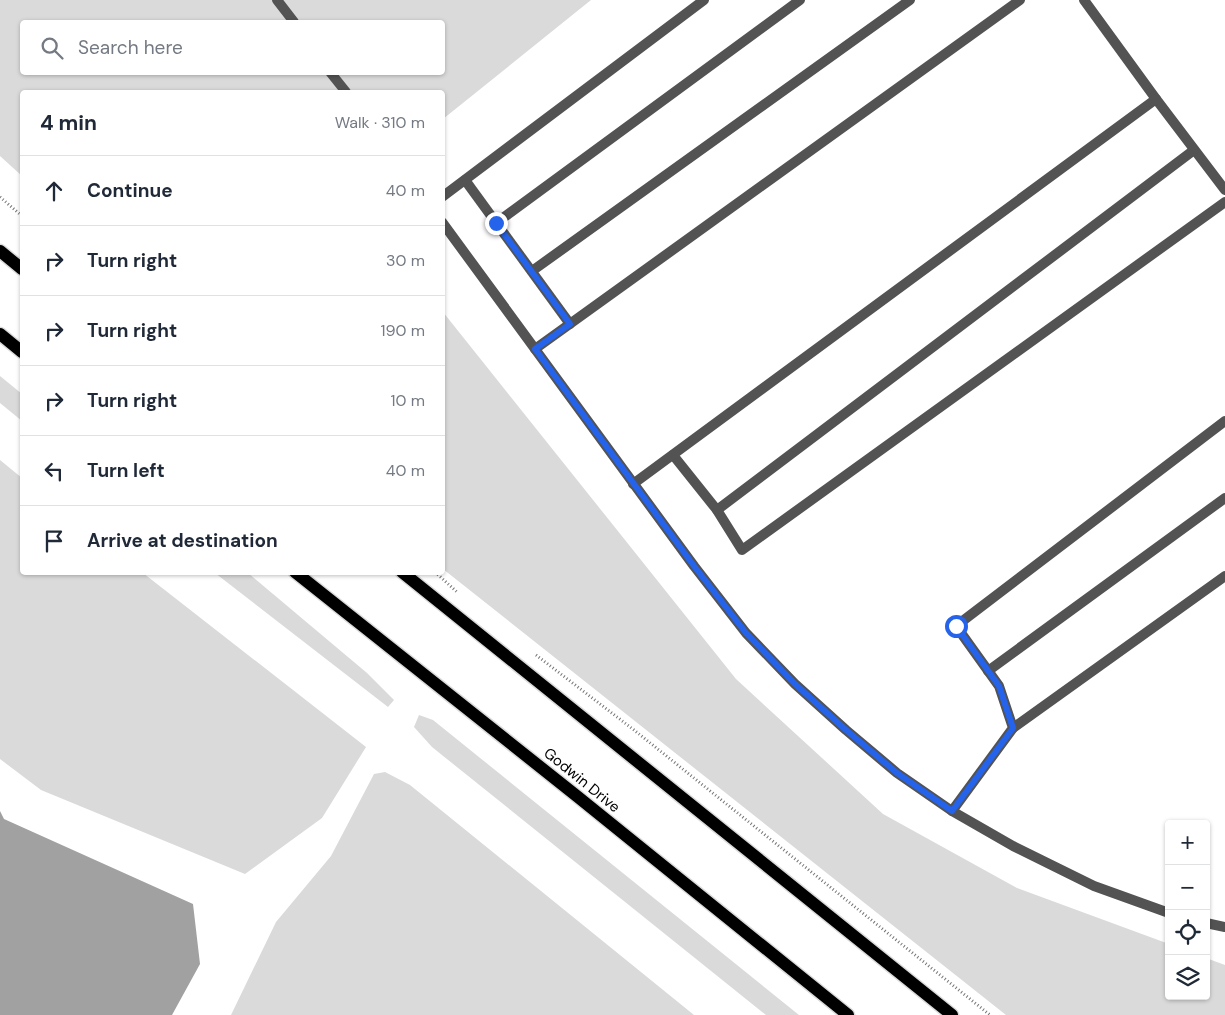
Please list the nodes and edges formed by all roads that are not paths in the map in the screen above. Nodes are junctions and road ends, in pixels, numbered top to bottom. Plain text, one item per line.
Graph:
1 (278, 0) edge
2 (704, 0) edge
3 (800, 0) edge
4 (910, 0) edge
5 (1020, 0) edge
6 (1084, 0) edge
7 (293, 20) edge
8 (332, 75) edge
9 (344, 90) edge
10 (1156, 99) junction
11 (1194, 150) junction
12 (465, 180) junction
13 (1225, 190) edge
14 (445, 194) edge
15 (1225, 202) edge
16 (496, 223) junction
17 (445, 226) edge
18 (0, 251) edge
19 (20, 267) edge
20 (532, 271) junction
21 (570, 324) junction
22 (0, 334) edge
23 (535, 349) junction
24 (20, 350) edge
25 (1225, 421) edge
26 (673, 454) junction
27 (633, 484) junction
28 (1225, 498) edge
29 (717, 510) junction
30 (299, 575) edge
31 (406, 575) edge
32 (1225, 576) edge
33 (988, 671) junction
34 (1013, 728) junction
35 (952, 811) junction
36 (1165, 912) edge
37 (1210, 924) edge
38 (1225, 927) edge
39 (848, 1015) edge
40 (952, 1015) edge

1 - 7 lane
2 - 12 lane
3 - 16 lane
4 - 20 lane
5 - 21 lane
6 - 10 lane
8 - 9 lane
10 - 11 lane
10 - 26 lane
11 - 13 lane
11 - 29 lane
12 - 14 lane
12 - 16 lane
15 - 29 lane
16 - 20 lane
17 - 23 lane
18 - 19 main road
20 - 21 lane
21 - 23 lane
22 - 24 main road
23 - 27 lane
25 - 33 lane
26 - 27 lane
26 - 29 lane
27 - 35 lane
28 - 33 lane
30 - 39 main road, Godwin Drive
31 - 40 main road
32 - 34 lane
33 - 34 lane
34 - 35 lane
35 - 36 lane
37 - 38 lane

